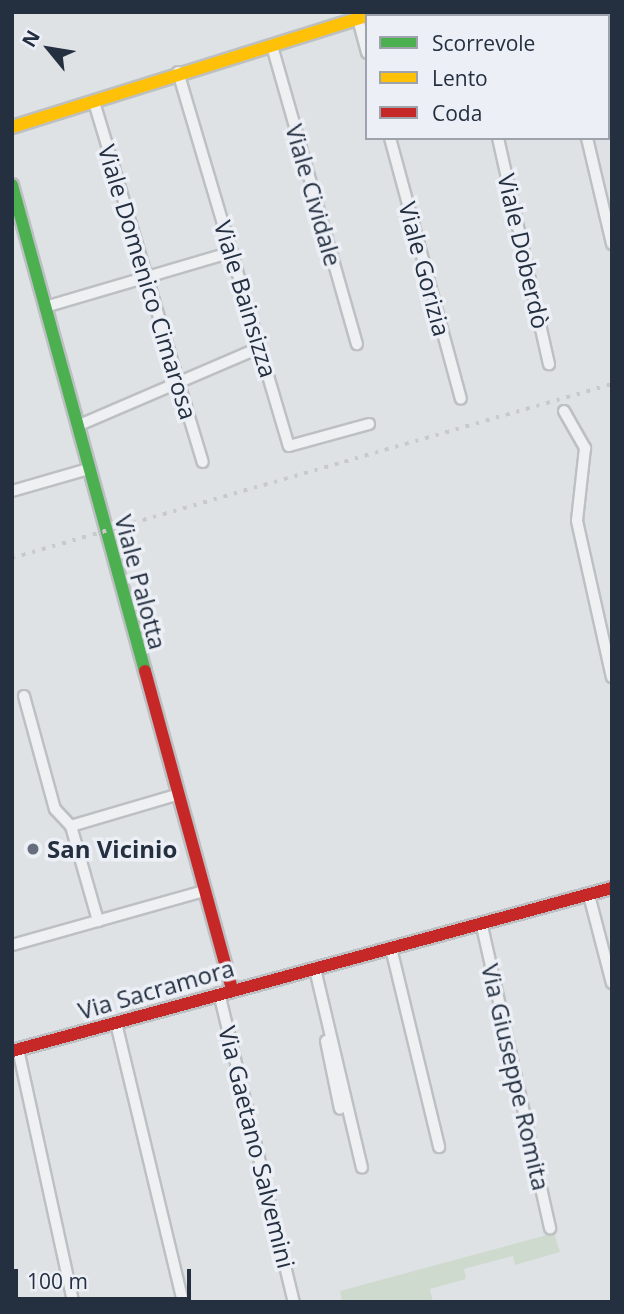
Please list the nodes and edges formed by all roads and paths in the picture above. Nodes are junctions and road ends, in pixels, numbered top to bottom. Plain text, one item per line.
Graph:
1 (364, 17) edge
2 (272, 46) junction
3 (178, 72) junction
4 (94, 102) junction
5 (12, 127) edge
6 (391, 140) edge
7 (498, 140) edge
8 (587, 140) edge
9 (12, 185) edge
10 (612, 244) edge
11 (232, 252) junction
12 (144, 280) junction
13 (45, 307) junction
14 (357, 344) dead end
15 (261, 347) junction
16 (549, 364) dead end
17 (176, 382) junction
18 (461, 400) dead end
19 (564, 411) dead end
20 (369, 424) dead end
21 (77, 426) junction
22 (203, 462) dead end
23 (88, 469) junction
24 (12, 491) edge
25 (612, 677) edge
26 (24, 696) dead end
27 (176, 795) junction
28 (71, 826) junction
29 (612, 888) edge
30 (204, 891) junction
31 (589, 895) junction
32 (98, 921) junction
33 (482, 926) junction
34 (12, 944) edge
35 (391, 948) junction
36 (313, 969) junction
37 (612, 983) edge
38 (225, 991) junction
39 (116, 1023) junction
40 (15, 1050) edge
41 (340, 1109) dead end
42 (439, 1147) dead end
43 (362, 1168) dead end
44 (550, 1228) dead end
45 (74, 1302) edge
46 (183, 1302) edge
47 (294, 1302) edge

1 - 2 street
2 - 3 street
2 - 14 street, Viale Cividale
3 - 4 street
3 - 11 street, Viale Bainsizza
4 - 5 street
4 - 12 street, Viale Domenico Cimarosa
6 - 18 street, Viale Gorizia
7 - 16 street, Viale Doberdò
8 - 10 street
9 - 13 street, Viale Palotta
11 - 12 street
11 - 15 street, Viale Bainsizza
12 - 13 street
12 - 17 street, Viale Domenico Cimarosa
13 - 21 street, Viale Palotta
15 - 17 street
15 - 20 street, Viale Bainsizza
17 - 21 street
17 - 22 street, Viale Domenico Cimarosa
19 - 25 street
21 - 23 street, Viale Palotta
23 - 24 street
23 - 27 street, Viale Palotta
26 - 28 street
27 - 28 street
27 - 30 street, Viale Palotta
28 - 32 street
29 - 31 street, Via Sacramora
30 - 32 street
30 - 38 street, Viale Palotta
31 - 33 street, Via Sacramora
31 - 37 street
32 - 34 street
33 - 35 street, Via Sacramora
33 - 44 street, Via Giuseppe Romita
35 - 36 street, Via Sacramora
35 - 42 street
36 - 38 street, Via Sacramora
36 - 41 street
36 - 43 street
38 - 39 street, Via Sacramora
38 - 47 street, Via Gaetano Salvemini
39 - 40 street, Via Sacramora
39 - 46 street
40 - 45 street

